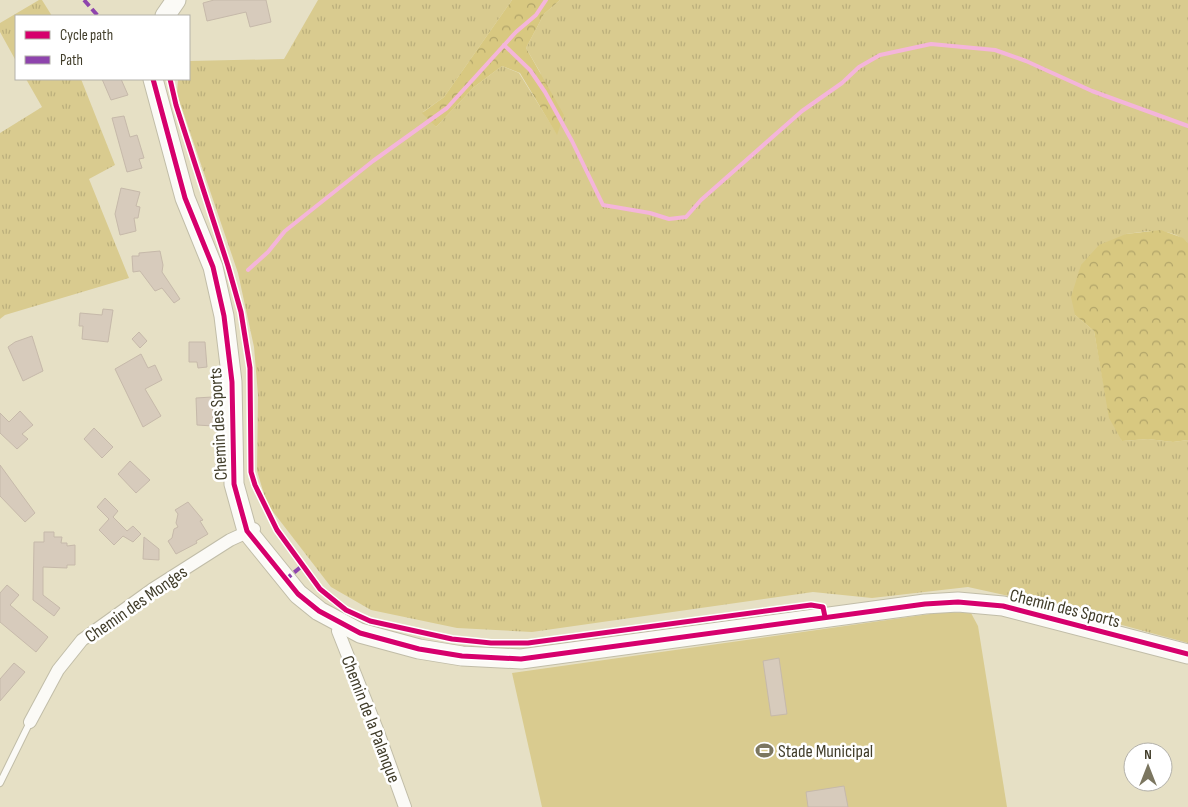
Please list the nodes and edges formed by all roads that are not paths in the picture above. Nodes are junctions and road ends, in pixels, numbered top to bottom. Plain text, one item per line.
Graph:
1 (176, 0) edge
2 (166, 15) edge
3 (153, 80) edge
4 (251, 530) junction
5 (338, 631) dead end
6 (1188, 654) edge
7 (30, 722) joint
8 (0, 783) edge
9 (405, 807) edge

1 - 2 street
3 - 4 street, Chemin des Sports
4 - 6 street, Chemin des Sports
4 - 7 street, Chemin des Monges
5 - 9 street, Chemin de la Palanque
7 - 8 lane, Chemin des Monges

